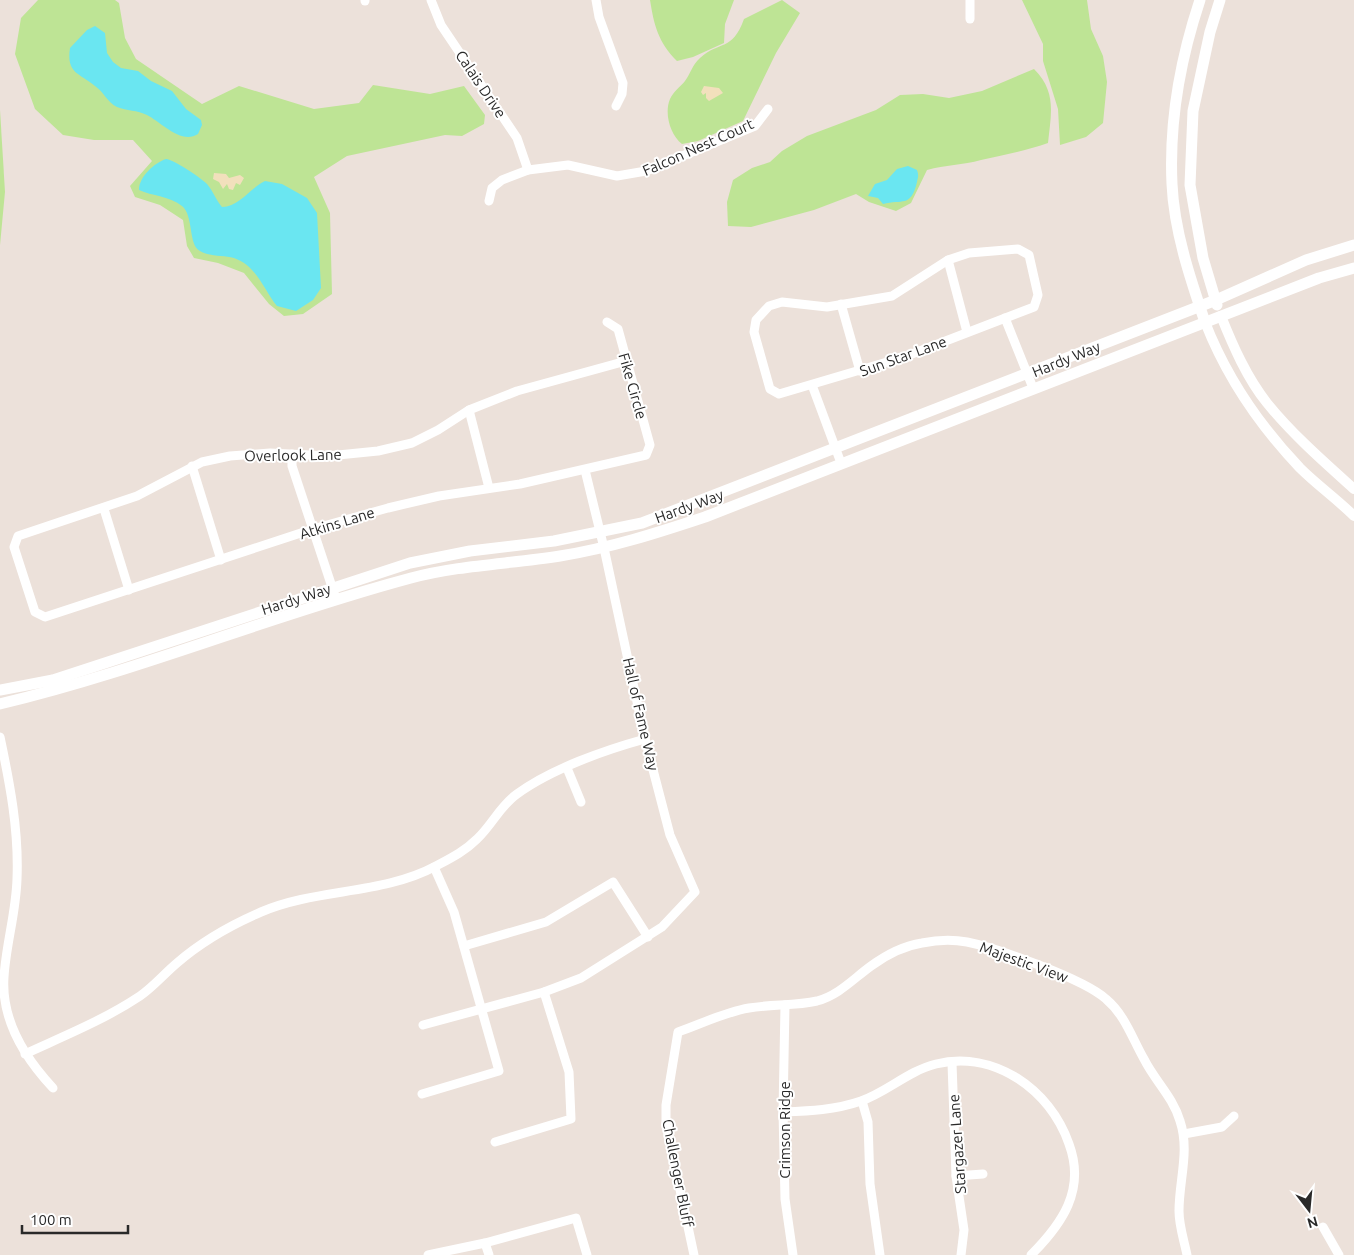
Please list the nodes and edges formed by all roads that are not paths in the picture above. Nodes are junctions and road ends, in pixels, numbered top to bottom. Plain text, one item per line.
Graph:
1 (431, 0) edge
2 (596, 0) edge
3 (970, 0) edge
4 (1200, 0) edge
5 (1220, 0) edge
6 (970, 19) dead end
7 (616, 106) dead end
8 (768, 109) dead end
9 (528, 170) junction
10 (489, 201) dead end
11 (1354, 245) edge
12 (948, 260) junction
13 (1354, 268) edge
14 (1216, 300) junction
15 (841, 304) junction
16 (1199, 305) junction
17 (1221, 316) junction
18 (1005, 318) junction
19 (607, 322) dead end
20 (1205, 322) junction
21 (967, 332) junction
22 (626, 361) junction
23 (860, 371) junction
24 (1028, 374) junction
25 (812, 385) junction
26 (1033, 388) junction
27 (469, 410) junction
28 (835, 450) junction
29 (292, 454) junction
30 (646, 455) joint
31 (840, 463) junction
32 (192, 466) junction
33 (585, 470) junction
34 (489, 488) junction
35 (1354, 489) edge
36 (104, 509) junction
37 (1354, 516) edge
38 (313, 529) junction
39 (600, 532) junction
40 (604, 548) junction
41 (221, 560) junction
42 (332, 587) junction
43 (129, 590) junction
44 (336, 599) junction
45 (35, 612) joint
46 (0, 690) edge
47 (0, 704) edge
48 (0, 737) edge
49 (646, 739) junction
50 (567, 768) junction
51 (581, 802) dead end
52 (434, 868) junction
53 (648, 937) junction
54 (464, 946) junction
55 (544, 992) junction
56 (785, 1005) junction
57 (481, 1010) junction
58 (423, 1025) dead end
59 (678, 1032) joint
60 (25, 1054) junction
61 (952, 1063) junction
62 (54, 1088) dead end
63 (422, 1094) dead end
64 (862, 1101) junction
65 (783, 1112) junction
66 (1234, 1116) dead end
67 (1184, 1134) junction
68 (495, 1142) dead end
69 (983, 1174) dead end
70 (956, 1176) junction
71 (1323, 1226) dead end
72 (486, 1243) junction
73 (428, 1255) edge
74 (489, 1255) edge
75 (587, 1255) edge
76 (694, 1255) edge
77 (793, 1255) edge
78 (880, 1255) edge
79 (961, 1255) edge
80 (1032, 1255) edge
81 (1187, 1255) edge
82 (1339, 1255) edge

1 - 9 street, Calais Drive
2 - 7 street
3 - 6 street
4 - 16 main road
5 - 14 main road
8 - 9 street, Falcon Nest Court
9 - 10 street, Falcon Nest Court
11 - 14 main road, Hardy Way
12 - 15 street
12 - 18 street, Sun Star Lane
12 - 21 street
13 - 17 main road, Hardy Way
14 - 16 main road, Hardy Way
14 - 17 main road
15 - 23 street
15 - 25 street, Sun Star Lane
16 - 20 main road
16 - 24 main road, Hardy Way
17 - 20 main road, Hardy Way
17 - 35 street
18 - 21 street, Sun Star Lane
18 - 24 street
19 - 22 street, Fike Circle
20 - 26 main road, Hardy Way
20 - 37 street
21 - 23 street, Sun Star Lane
22 - 27 street, Overlook Lane
22 - 30 street, Fike Circle
23 - 25 street, Sun Star Lane
24 - 26 street
24 - 28 main road, Hardy Way
25 - 28 street
26 - 31 main road, Hardy Way
27 - 29 street, Overlook Lane
27 - 34 street
28 - 31 street
28 - 39 main road, Hardy Way
29 - 32 street, Overlook Lane
29 - 38 street
30 - 33 street, Atkins Lane
31 - 40 main road, Hardy Way
32 - 36 street, Overlook Lane
32 - 41 street
33 - 34 street, Atkins Lane
33 - 39 street, Hall of Fame Way
34 - 38 street, Atkins Lane
36 - 43 street
36 - 45 street, Overlook Lane
38 - 41 street, Atkins Lane
38 - 42 street
39 - 40 street, Hall of Fame Way
39 - 42 main road, Hardy Way
40 - 44 main road, Hardy Way
40 - 49 street, Hall of Fame Way
41 - 43 street, Atkins Lane
42 - 44 street
42 - 46 main road, Hardy Way
43 - 45 street, Atkins Lane
44 - 47 main road, Hardy Way
48 - 60 street
49 - 50 street
49 - 53 street, Hall of Fame Way
50 - 51 street
50 - 52 street
52 - 54 street
52 - 60 street
53 - 54 street
53 - 55 street
54 - 57 street
55 - 57 street
55 - 68 street
56 - 59 street, Majestic View
56 - 65 street, Crimson Ridge
56 - 67 street, Majestic View
57 - 58 street
57 - 63 street
59 - 76 street, Challenger Bluff
60 - 62 street
61 - 64 street
61 - 70 street, Stargazer Lane
61 - 80 street
64 - 65 street
64 - 78 street
65 - 77 street, Crimson Ridge
66 - 67 street
67 - 81 street, Majestic View
69 - 70 street
70 - 79 street, Stargazer Lane
71 - 82 street
72 - 73 street
72 - 74 street
72 - 75 street

